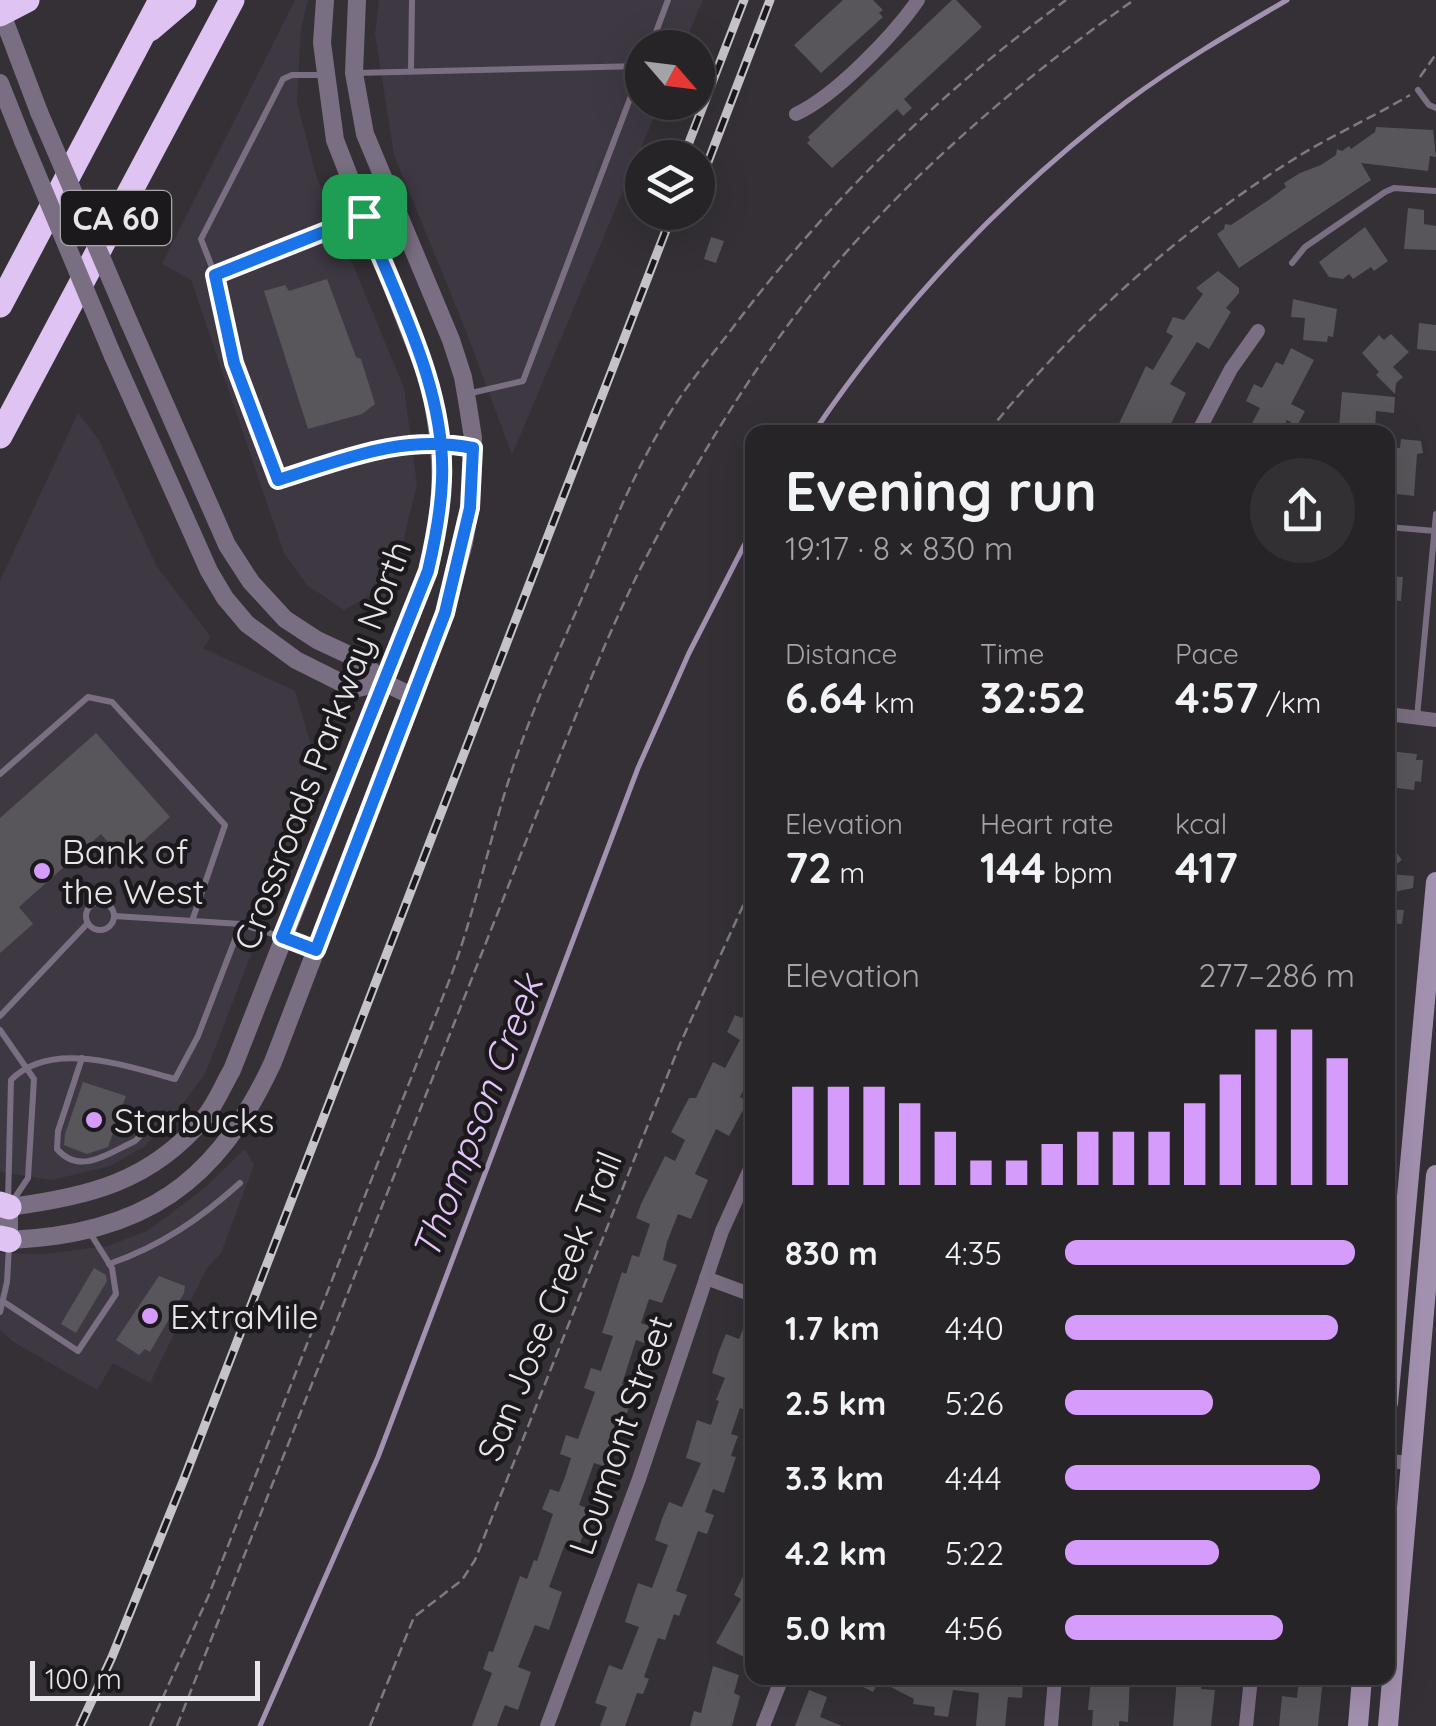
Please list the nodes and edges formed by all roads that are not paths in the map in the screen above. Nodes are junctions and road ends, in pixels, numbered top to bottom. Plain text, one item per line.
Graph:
1 (26, 0) edge
2 (161, 0) edge
3 (184, 0) edge
4 (232, 0) edge
5 (325, 0) edge
6 (357, 0) edge
7 (412, 0) edge
8 (668, 0) edge
9 (918, 0) edge
10 (0, 12) edge
11 (657, 30) edge
12 (142, 35) junction
13 (625, 66) edge
14 (412, 71) junction
15 (354, 73) junction
16 (324, 74) junction
17 (0, 83) edge
18 (1418, 90) road end
19 (1436, 108) edge
20 (625, 111) edge
21 (796, 114) dead end
22 (1436, 191) edge
23 (364, 216) junction
24 (1292, 263) dead end
25 (215, 275) junction
26 (0, 305) edge
27 (1258, 331) dead end
28 (466, 394) junction
29 (1202, 425) edge
30 (0, 436) edge
31 (440, 442) junction
32 (473, 448) junction
33 (1436, 514) edge
34 (1395, 528) edge
35 (1434, 531) edge
36 (383, 682) junction
37 (414, 697) junction
38 (1395, 715) edge
39 (1416, 718) junction
40 (1436, 720) edge
41 (0, 774) edge
42 (1436, 882) edge
43 (114, 916) junction
44 (192, 921) junction
45 (87, 924) junction
46 (240, 924) junction
47 (282, 937) junction
48 (316, 950) junction
49 (0, 1016) edge
50 (0, 1030) edge
51 (82, 1056) junction
52 (24, 1066) junction
53 (141, 1135) dead end
54 (1436, 1175) edge
55 (745, 1180) edge
56 (240, 1183) dead end
57 (4, 1205) edge
58 (90, 1232) junction
59 (4, 1239) edge
60 (109, 1264) junction
61 (706, 1278) junction
62 (745, 1292) edge
63 (4, 1302) junction
64 (0, 1312) edge
65 (1395, 1327) edge
66 (1395, 1462) edge
67 (1411, 1463) junction
68 (1395, 1646) edge
69 (779, 1685) edge
70 (1055, 1685) edge
71 (1250, 1685) edge
72 (1361, 1685) edge
73 (1392, 1685) edge
74 (547, 1726) edge
75 (763, 1726) edge
76 (1051, 1726) edge
77 (1246, 1726) edge
78 (1358, 1726) edge
79 (1388, 1726) edge

1 - 10 highway
2 - 12 highway, CA 60
3 - 12 highway
4 - 30 highway, CA 60
5 - 16 street, Crossroads Parkway North
6 - 15 street, Crossroads Parkway North
7 - 14 lane
8 - 11 lane
9 - 21 street
10 - 36 street, bridge
12 - 26 highway, CA 60
13 - 14 lane
14 - 15 lane
15 - 16 street
15 - 28 street, Crossroads Parkway North
16 - 23 street, Crossroads Parkway North
16 - 25 lane
17 - 36 street, bridge
18 - 19 lane
20 - 28 lane
22 - 24 lane
23 - 25 lane
23 - 31 street, Crossroads Parkway North
25 - 31 lane
27 - 29 street
28 - 32 street, Crossroads Parkway North
31 - 32 street
31 - 36 street, Crossroads Parkway North
32 - 37 street, Crossroads Parkway North
33 - 35 lane
34 - 35 lane
35 - 39 lane
36 - 37 street
36 - 47 street, Crossroads Parkway North
37 - 48 street, Crossroads Parkway North
38 - 39 street
39 - 40 street
41 - 44 lane
42 - 65 main road
43 - 44 lane
43 - 45 lane
43 - 45 lane
44 - 46 lane
45 - 49 lane
46 - 47 lane
46 - 51 lane
47 - 48 street
47 - 57 street, Crossroads Parkway North
48 - 58 street, Crossroads Parkway North
50 - 52 lane
51 - 52 lane
51 - 53 lane
52 - 57 lane
52 - 57 lane
54 - 67 main road
55 - 61 street, Loumont Street
56 - 60 lane
57 - 59 street
58 - 59 street, Crossroads Parkway North
58 - 60 lane
59 - 63 lane
60 - 63 lane
61 - 62 street
61 - 74 street, Loumont Street
63 - 64 lane
66 - 67 street
67 - 68 main road
69 - 75 street
70 - 76 street
71 - 77 street
72 - 78 main road
73 - 79 main road

